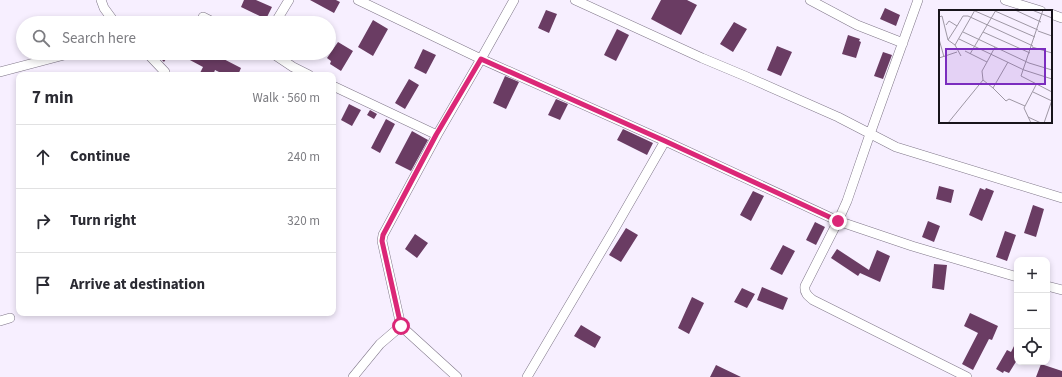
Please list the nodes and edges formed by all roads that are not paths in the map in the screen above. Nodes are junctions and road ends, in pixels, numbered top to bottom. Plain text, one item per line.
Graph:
1 (101, 0) edge
2 (289, 0) edge
3 (358, 0) edge
4 (514, 0) edge
5 (575, 0) edge
6 (810, 0) edge
7 (918, 0) edge
8 (1005, 0) edge
9 (1038, 10) edge
10 (1052, 14) edge
11 (110, 16) edge
12 (279, 16) edge
13 (1062, 18) edge
14 (903, 43) junction
15 (481, 59) junction
16 (45, 60) edge
17 (153, 60) edge
18 (282, 60) edge
19 (0, 72) edge
20 (166, 72) dead end
21 (303, 72) edge
22 (336, 87) edge
23 (870, 134) junction
24 (436, 135) junction
25 (665, 141) junction
26 (1062, 198) edge
27 (838, 221) junction
28 (1014, 276) edge
29 (1050, 287) edge
30 (1062, 290) edge
31 (10, 318) dead end
32 (0, 321) edge
33 (401, 326) junction
34 (353, 377) edge
35 (457, 377) edge
36 (527, 377) edge
37 (968, 377) edge

1 - 11 street
2 - 12 street
3 - 15 street
4 - 15 street
5 - 23 street
6 - 14 street
7 - 14 street
8 - 9 street
10 - 13 street
14 - 23 street
15 - 24 street
15 - 25 street
16 - 19 street
17 - 20 street
18 - 21 street
22 - 24 street
23 - 26 street
23 - 27 street
24 - 33 street
25 - 27 street
25 - 36 street
27 - 28 street
27 - 37 street
29 - 30 street
31 - 32 street
33 - 34 street
33 - 35 street

